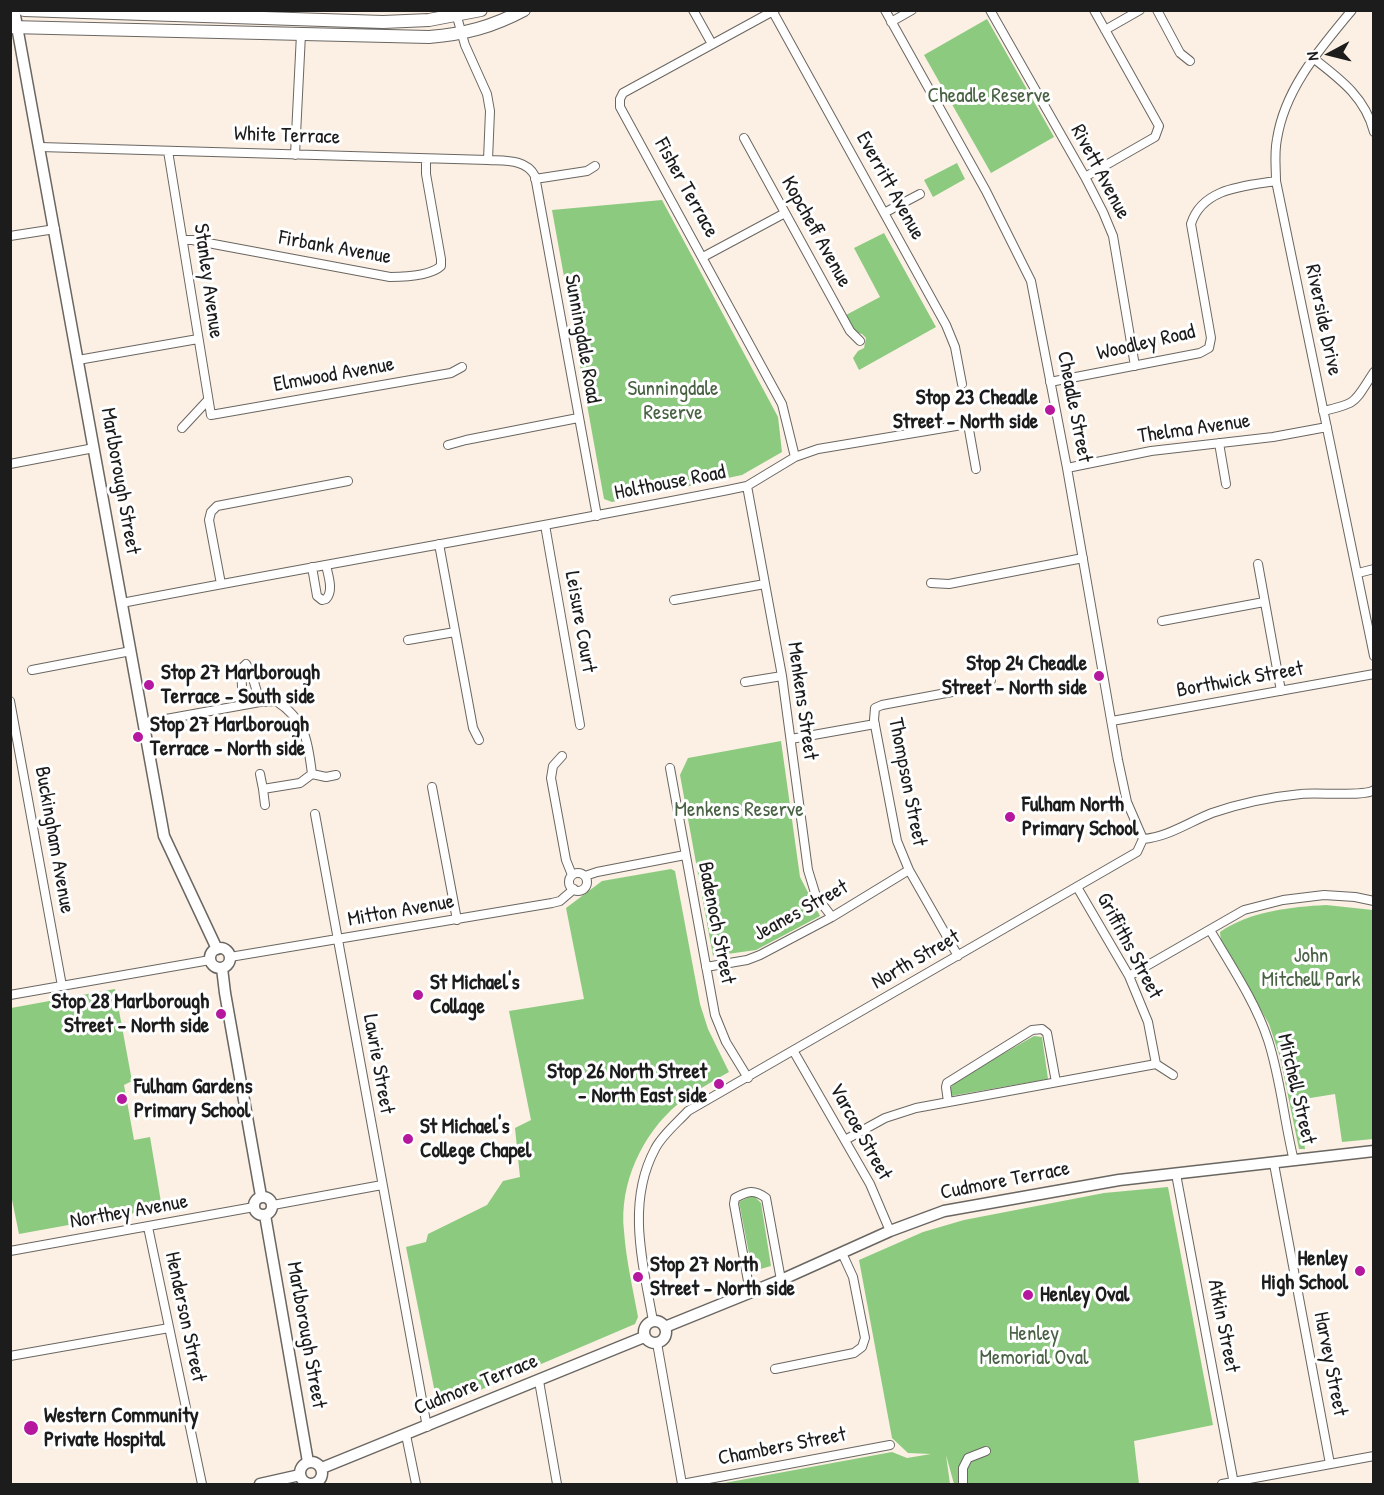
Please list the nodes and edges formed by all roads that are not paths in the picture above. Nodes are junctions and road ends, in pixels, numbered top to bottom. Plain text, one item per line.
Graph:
1 (14, 10) edge
2 (24, 10) edge
3 (481, 10) edge
4 (524, 10) edge
5 (693, 10) edge
6 (885, 10) edge
7 (912, 10) edge
8 (990, 10) edge
9 (1094, 10) edge
10 (1140, 10) edge
11 (1157, 10) edge
12 (1352, 10) edge
13 (774, 11) edge
14 (457, 16) junction
15 (891, 22) junction
16 (14, 27) edge
17 (1105, 30) junction
18 (301, 34) junction
19 (461, 34) junction
20 (712, 44) junction
21 (1313, 58) junction
22 (1190, 61) dead end
23 (1374, 132) edge
24 (744, 138) dead end
25 (40, 147) junction
26 (168, 151) junction
27 (295, 154) junction
28 (426, 159) junction
29 (488, 160) junction
30 (595, 166) dead end
31 (531, 169) joint
32 (1084, 177) junction
33 (535, 179) junction
34 (1276, 182) junction
35 (920, 194) dead end
36 (785, 213) junction
37 (884, 213) junction
38 (55, 229) junction
39 (10, 236) edge
40 (184, 240) junction
41 (703, 257) junction
42 (198, 339) junction
43 (860, 341) dead end
44 (78, 360) junction
45 (1135, 366) junction
46 (462, 367) dead end
47 (1374, 372) edge
48 (1050, 382) junction
49 (962, 384) dead end
50 (208, 400) junction
51 (1323, 411) junction
52 (211, 415) joint
53 (578, 418) junction
54 (1327, 427) junction
55 (182, 428) dead end
56 (1219, 443) junction
57 (448, 445) dead end
58 (93, 448) junction
59 (795, 457) junction
60 (10, 464) edge
61 (1067, 468) junction
62 (976, 469) dead end
63 (348, 481) dead end
64 (1226, 484) dead end
65 (747, 486) junction
66 (597, 516) junction
67 (545, 525) junction
68 (439, 544) junction
69 (1083, 558) junction
70 (1258, 564) dead end
71 (326, 565) junction
72 (312, 567) junction
73 (1374, 569) edge
74 (1358, 573) junction
75 (931, 583) dead end
76 (221, 584) junction
77 (765, 584) junction
78 (674, 600) dead end
79 (1264, 602) junction
80 (122, 603) junction
81 (1162, 621) dead end
82 (1371, 631) edge
83 (455, 632) junction
84 (408, 640) dead end
85 (131, 651) junction
86 (1374, 656) edge
87 (32, 670) dead end
88 (1374, 674) edge
89 (782, 676) junction
90 (992, 680) dead end
91 (745, 682) dead end
92 (1281, 691) junction
93 (10, 700) edge
94 (260, 702) junction
95 (243, 705) junction
96 (1113, 721) junction
97 (144, 723) junction
98 (580, 724) dead end
99 (875, 724) junction
100 (792, 739) junction
101 (479, 740) dead end
102 (562, 756) dead end
103 (670, 768) dead end
104 (260, 774) dead end
105 (312, 774) junction
106 (336, 775) dead end
107 (432, 787) dead end
108 (263, 789) junction
109 (1374, 790) edge
110 (265, 805) dead end
111 (315, 814) dead end
112 (1143, 839) junction
113 (685, 855) junction
114 (909, 870) junction
115 (572, 875) junction
116 (585, 876) junction
117 (1077, 887) junction
118 (574, 890) junction
119 (1374, 901) edge
120 (832, 917) junction
121 (457, 920) junction
122 (1210, 930) junction
123 (337, 940) junction
124 (217, 949) junction
125 (958, 956) junction
126 (230, 957) junction
127 (210, 960) junction
128 (706, 967) junction
129 (222, 968) junction
130 (1129, 976) junction
131 (62, 986) junction
132 (10, 995) edge
133 (794, 1052) junction
134 (1156, 1064) junction
135 (1173, 1075) dead end
136 (748, 1078) junction
137 (1056, 1082) junction
138 (948, 1102) junction
139 (845, 1140) junction
140 (1374, 1151) edge
141 (1294, 1161) junction
142 (1274, 1164) junction
143 (1176, 1174) junction
144 (382, 1185) junction
145 (261, 1197) junction
146 (273, 1205) junction
147 (254, 1207) junction
148 (265, 1215) junction
149 (148, 1227) junction
150 (890, 1231) junction
151 (10, 1251) edge
152 (842, 1253) junction
153 (781, 1280) junction
154 (750, 1292) junction
155 (653, 1321) junction
156 (665, 1327) junction
157 (169, 1328) junction
158 (644, 1337) junction
159 (657, 1343) junction
160 (10, 1356) edge
161 (775, 1369) dead end
162 (539, 1381) junction
163 (427, 1427) junction
164 (406, 1435) junction
165 (890, 1445) dead end
166 (986, 1451) dead end
167 (1374, 1456) edge
168 (308, 1462) junction
169 (1330, 1464) junction
170 (322, 1468) junction
171 (300, 1476) junction
172 (314, 1484) edge
173 (682, 1484) edge
174 (1234, 1484) edge
175 (202, 1485) edge
176 (260, 1485) edge
177 (416, 1485) edge
178 (557, 1485) edge
179 (963, 1485) edge
180 (1222, 1485) edge

1 - 16 street, Marlborough Street
2 - 14 main road
3 - 14 main road
4 - 19 main road
5 - 20 street
6 - 15 street, Cheadle Street
7 - 15 street
8 - 32 street, Rivett Avenue
9 - 17 street
10 - 17 street
11 - 22 street
12 - 21 street, Riverside Drive
13 - 20 street, Fisher Terrace
13 - 37 street, Everritt Avenue
14 - 19 street
15 - 48 street, Cheadle Street
16 - 18 main road
16 - 25 street, Marlborough Street
17 - 32 street
18 - 19 main road
18 - 27 street
19 - 29 street
20 - 41 street, Fisher Terrace
21 - 23 street
21 - 34 street, Riverside Drive
24 - 36 street, Kopcheff Avenue
25 - 26 street, White Terrace
25 - 38 street, Marlborough Street
26 - 27 street, White Terrace
26 - 40 street, Stanley Avenue
27 - 28 street, White Terrace
28 - 29 street, White Terrace
28 - 40 street, Firbank Avenue
29 - 31 street, White Terrace
30 - 33 street
31 - 33 street, Sunningdale Road
32 - 45 street, Rivett Avenue
33 - 53 street, Sunningdale Road
34 - 45 street, Woodley Road
34 - 51 street, Riverside Drive
35 - 37 street
36 - 41 street
36 - 43 street, Kopcheff Avenue
37 - 49 street, Everritt Avenue
38 - 39 street
38 - 44 street, Marlborough Street
40 - 42 street, Stanley Avenue
41 - 59 street, Fisher Terrace
42 - 44 street
42 - 50 street, Stanley Avenue
44 - 58 street, Marlborough Street
45 - 48 street, Woodley Road
46 - 52 street, Elmwood Avenue
47 - 51 street
48 - 61 street, Cheadle Street
50 - 52 street, Stanley Avenue
50 - 55 street
51 - 54 street, Riverside Drive
53 - 57 street
53 - 66 street, Sunningdale Road
54 - 56 street, Thelma Avenue
54 - 74 street, Riverside Drive
56 - 61 street, Thelma Avenue
56 - 64 street
58 - 60 street
58 - 80 street, Marlborough Street
59 - 62 street, Holthouse Road
59 - 65 street, Holthouse Road
61 - 69 street, Cheadle Street
63 - 76 street
65 - 66 street, Holthouse Road
65 - 77 street, Menkens Street
66 - 67 street, Holthouse Road
67 - 68 street, Holthouse Road
67 - 98 street, Leisure Court
68 - 71 street, Holthouse Road
68 - 83 street
69 - 75 street
69 - 96 street, Cheadle Street
70 - 79 street
71 - 72 street, Holthouse Road
71 - 72 street
72 - 76 street, Holthouse Road
73 - 74 street
74 - 82 street, Riverside Drive
76 - 80 street, Holthouse Road
77 - 78 street
77 - 89 street, Menkens Street
79 - 81 street
79 - 92 street
80 - 85 street, Marlborough Street
82 - 86 street, Riverside Drive
83 - 84 street
83 - 101 street
85 - 87 street
85 - 97 street, Marlborough Street
88 - 92 street, Borthwick Street
89 - 91 street
89 - 100 street, Menkens Street
90 - 99 street, Thompson Street
92 - 96 street, Borthwick Street
93 - 131 street, Buckingham Avenue
94 - 95 street
94 - 95 street
94 - 105 street
95 - 97 street
96 - 112 street, Cheadle Street
97 - 124 street, Marlborough Street
99 - 100 street
99 - 114 street, Thompson Street
100 - 120 street, Menkens Street
102 - 115 street
103 - 113 street, Badenoch Street
104 - 108 street
105 - 106 street
105 - 108 street
107 - 121 street
108 - 110 street
109 - 112 street
111 - 123 street, Lawrie Street
112 - 117 street, North Street
113 - 116 street
113 - 128 street, Badenoch Street
114 - 120 street, Jeanes Street
114 - 125 street, Thompson Street
115 - 116 street
115 - 118 street
116 - 118 street
117 - 125 street, North Street
117 - 130 street, Griffiths Street
118 - 121 street, Mitton Avenue
119 - 122 street
120 - 128 street, Jeanes Street
121 - 123 street, Mitton Avenue
122 - 130 street
122 - 141 street, Mitchell Street
123 - 126 street, Mitton Avenue
123 - 144 street, Lawrie Street
124 - 126 street
124 - 127 street
125 - 133 street, North Street
126 - 129 street
127 - 129 street
127 - 131 street
128 - 136 street, Badenoch Street
129 - 145 street
130 - 134 street, Griffiths Street
131 - 132 street
133 - 136 street, North Street
133 - 139 street, Varcoe Street
134 - 135 street
134 - 137 street
136 - 155 street, North Street
137 - 138 street
137 - 138 street
138 - 139 street
139 - 150 street, Varcoe Street
140 - 141 street, Cudmore Terrace
141 - 142 street, Cudmore Terrace
142 - 143 street, Cudmore Terrace
142 - 169 street, Harvey Street
143 - 150 street, Cudmore Terrace
143 - 174 street, Atkin Street
144 - 146 street
144 - 163 street, Lawrie Street
145 - 146 street
145 - 147 street
146 - 148 street
147 - 148 street
147 - 149 street, Northey Avenue
148 - 168 street, Marlborough Street
149 - 151 street, Northey Avenue
149 - 157 street, Henderson Street
150 - 152 street, Cudmore Terrace
152 - 153 street, Cudmore Terrace
152 - 161 street
153 - 154 street, Cudmore Terrace
153 - 154 street
154 - 156 street, Cudmore Terrace
155 - 156 street
155 - 158 street
156 - 159 street
157 - 160 street
157 - 175 street, Henderson Street
158 - 159 street
158 - 162 street, Cudmore Terrace
159 - 173 street
162 - 163 street, Cudmore Terrace
162 - 178 street
163 - 164 street, Cudmore Terrace
164 - 170 street, Cudmore Terrace
164 - 177 street
165 - 173 street, Chambers Street
166 - 179 street
167 - 169 street
168 - 170 street
168 - 171 street
169 - 174 street
170 - 172 street
171 - 172 street
171 - 176 street
174 - 180 street

